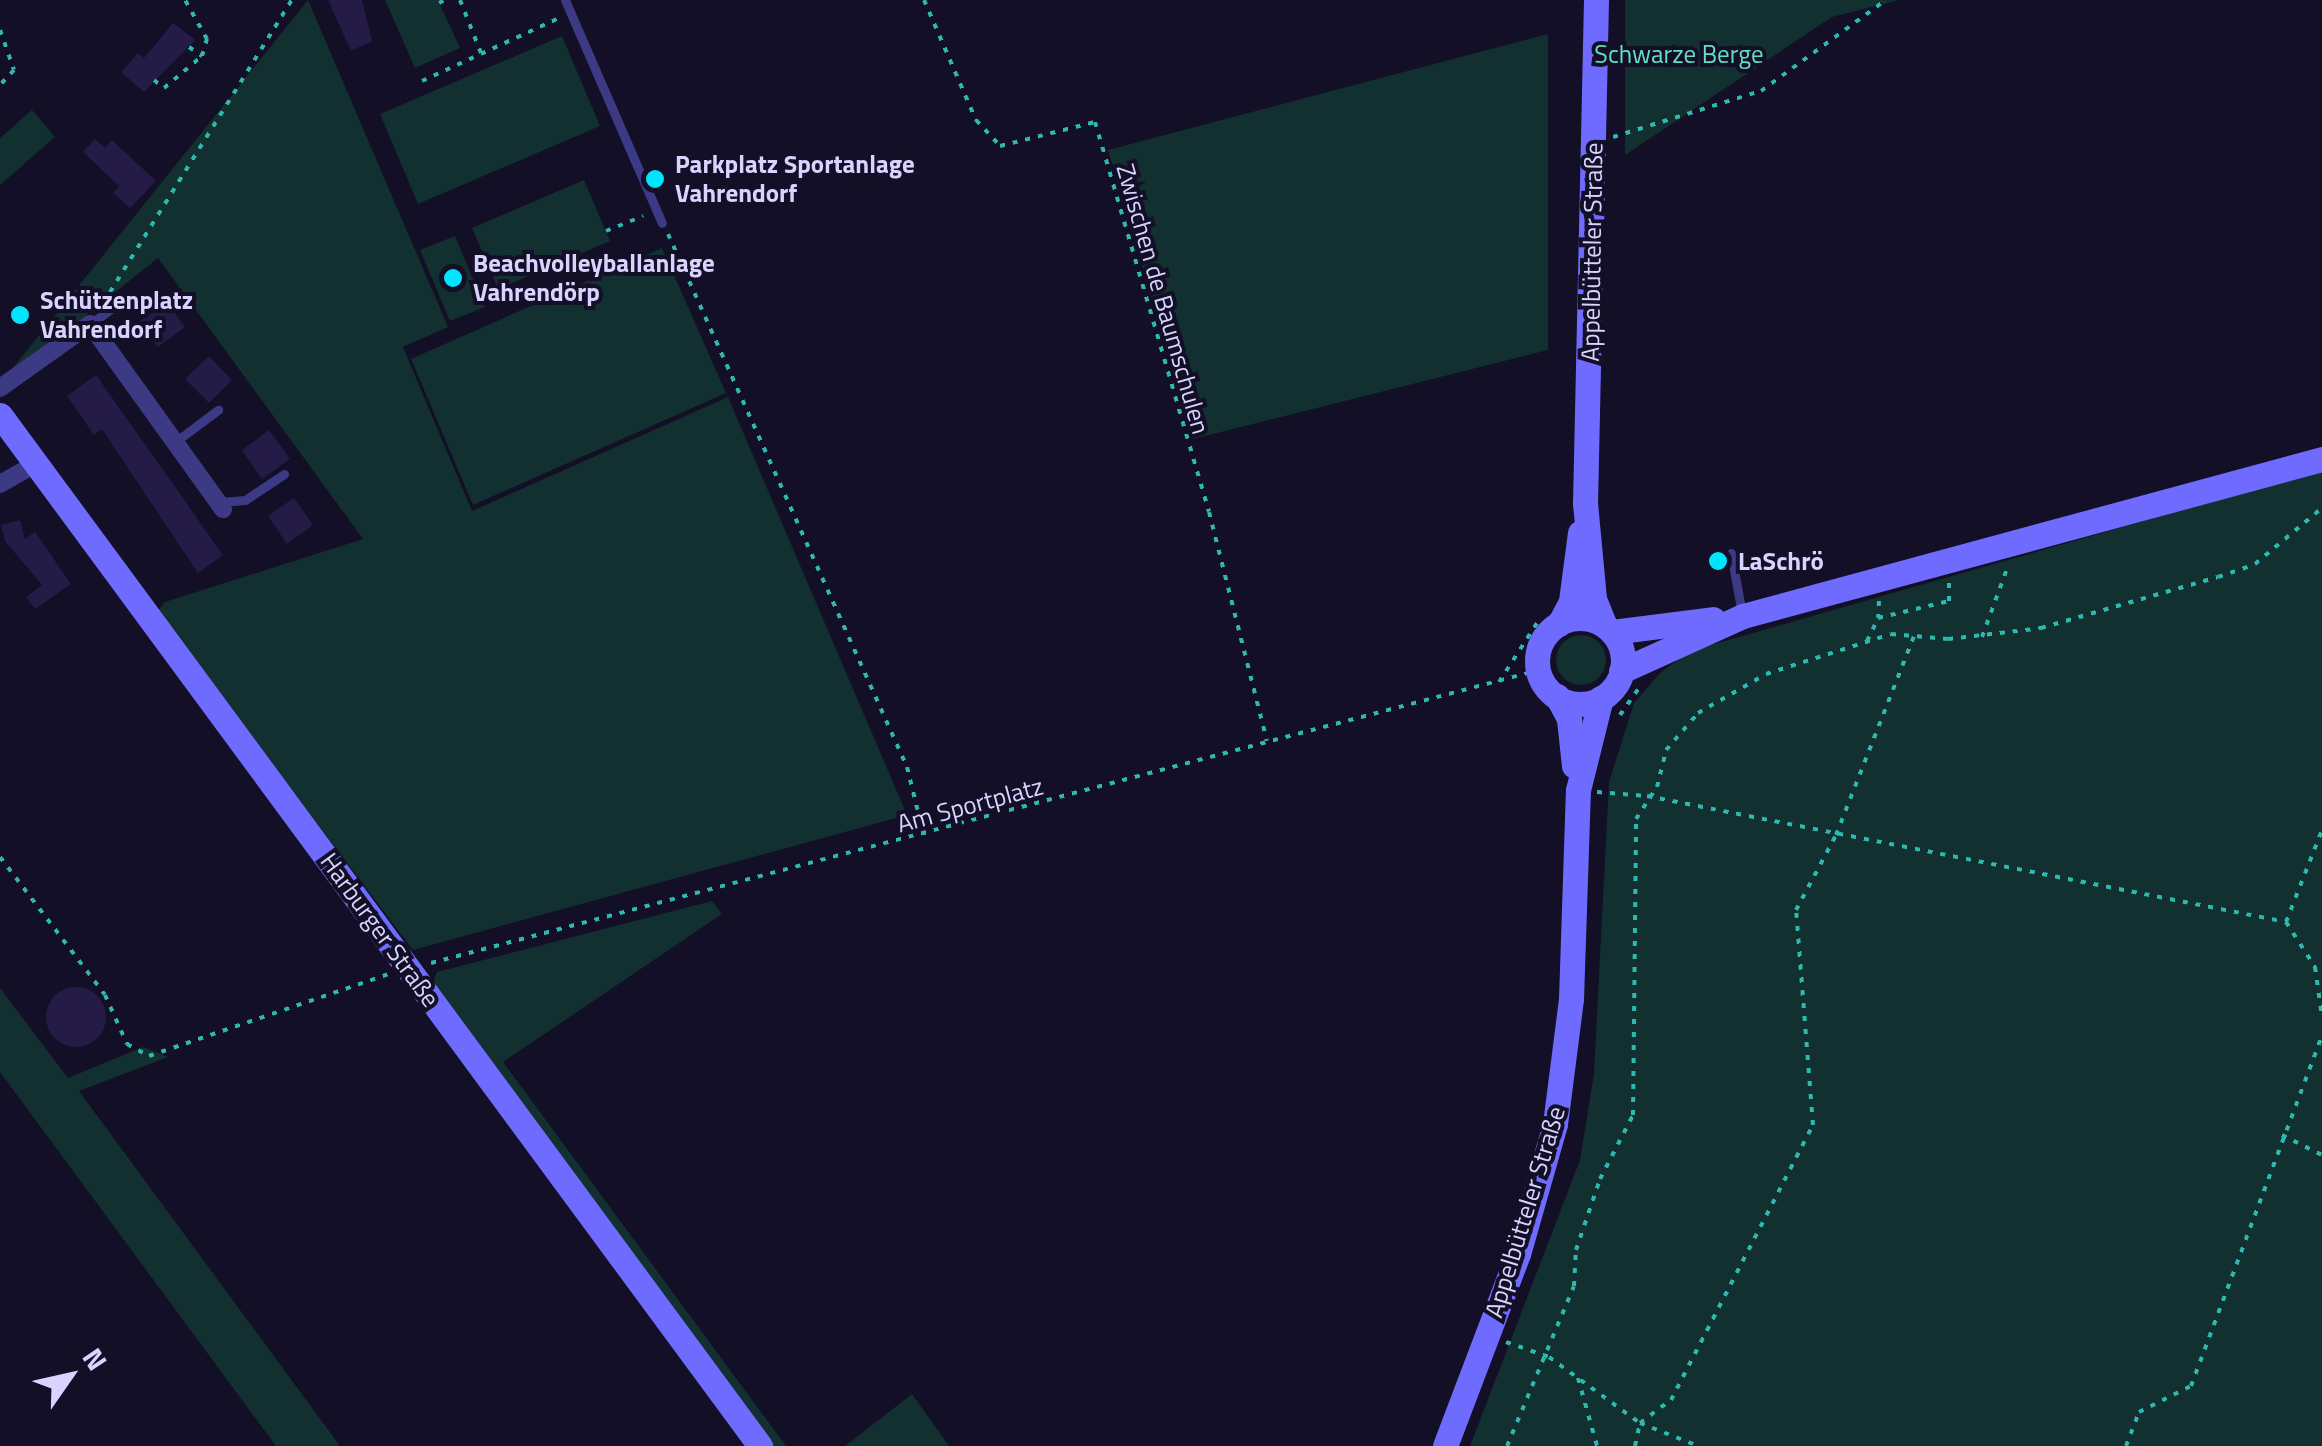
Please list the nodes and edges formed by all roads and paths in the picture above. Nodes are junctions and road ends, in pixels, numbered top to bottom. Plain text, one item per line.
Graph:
1 (186, 0) edge
2 (292, 0) edge
3 (460, 0) edge
4 (565, 0) edge
5 (924, 0) edge
6 (1596, 0) edge
7 (1886, 0) edge
8 (570, 14) junction
9 (0, 30) edge
10 (189, 47) dead end
11 (481, 53) junction
12 (202, 56) junction
13 (154, 80) dead end
14 (422, 81) dead end
15 (0, 85) edge
16 (1594, 143) junction
17 (656, 210) junction
18 (662, 223) joint
19 (606, 231) dead end
20 (126, 298) dead end
21 (90, 324) junction
22 (0, 388) edge
23 (218, 410) dead end
24 (0, 415) edge
25 (174, 442) junction
26 (2322, 460) edge
27 (37, 463) junction
28 (284, 474) dead end
29 (0, 484) edge
30 (1585, 503) junction
31 (220, 506) joint
32 (2322, 508) edge
33 (2014, 543) junction
34 (1730, 553) dead end
35 (1948, 561) junction
36 (1879, 580) junction
37 (1742, 616) junction
38 (1552, 617) junction
39 (1878, 618) junction
40 (1609, 629) junction
41 (1915, 633) junction
42 (1982, 636) junction
43 (1866, 644) junction
44 (1539, 670) junction
45 (1622, 672) junction
46 (1499, 682) junction
47 (1557, 696) junction
48 (1600, 698) junction
49 (1267, 741) junction
50 (1590, 792) junction
51 (1647, 796) junction
52 (2322, 830) edge
53 (1836, 835) junction
54 (924, 836) junction
55 (0, 857) edge
56 (2286, 922) junction
57 (2319, 968) edge
58 (402, 971) junction
59 (2322, 1017) edge
60 (2322, 1035) edge
61 (2280, 1134) junction
62 (2322, 1155) edge
63 (1488, 1336) junction
64 (1549, 1357) junction
65 (1578, 1378) junction
66 (1640, 1422) junction
67 (760, 1446) edge
68 (1444, 1446) edge
69 (1507, 1446) edge
70 (1597, 1446) edge
71 (1636, 1446) edge
72 (1698, 1446) edge
73 (2126, 1446) edge

1 - 12 path
2 - 21 path
3 - 11 path
4 - 8 lane
5 - 49 path, Zwischen de Baumschulen
6 - 16 main road, Appelbütteler Straße
7 - 16 path
8 - 11 path
8 - 17 lane
9 - 15 path
10 - 12 path
11 - 14 path
12 - 13 path
16 - 30 main road, Appelbütteler Straße
17 - 18 lane
17 - 19 path
18 - 54 path
20 - 21 lane
21 - 22 street
21 - 25 street
23 - 25 lane
24 - 27 main road, Harburger Straße
25 - 31 street
26 - 33 main road
27 - 29 street
27 - 58 main road, Harburger Straße
28 - 31 lane
30 - 38 main road, Appelbütteler Straße
30 - 40 main road, Appelbütteler Straße
32 - 42 path
33 - 35 main road
33 - 42 path
34 - 37 lane
35 - 36 main road
35 - 39 path
36 - 37 main road
36 - 39 path
37 - 40 main road
37 - 45 main road
38 - 40 main road
38 - 44 main road
38 - 46 path
39 - 43 path
40 - 45 main road
41 - 42 path
41 - 43 path
41 - 53 path
43 - 51 path
44 - 46 path, Am Sportplatz
44 - 47 main road
45 - 48 main road
46 - 49 path, Am Sportplatz
47 - 48 main road
47 - 50 main road, Appelbütteler Straße
48 - 50 main road, Appelbütteler Straße
49 - 54 path, Am Sportplatz
50 - 51 path
50 - 63 main road, Appelbütteler Straße
51 - 53 path
51 - 64 path
52 - 56 path
53 - 56 path
53 - 66 path
54 - 58 path, Am Sportplatz
55 - 58 path, Am Sportplatz
56 - 57 path
57 - 59 path
58 - 67 main road, Harburger Straße
60 - 61 path
61 - 62 path
61 - 73 path
63 - 64 path
63 - 68 main road, Appelbütteler Straße
64 - 65 path
64 - 69 path
65 - 66 path
65 - 70 path
66 - 71 path
66 - 72 path

